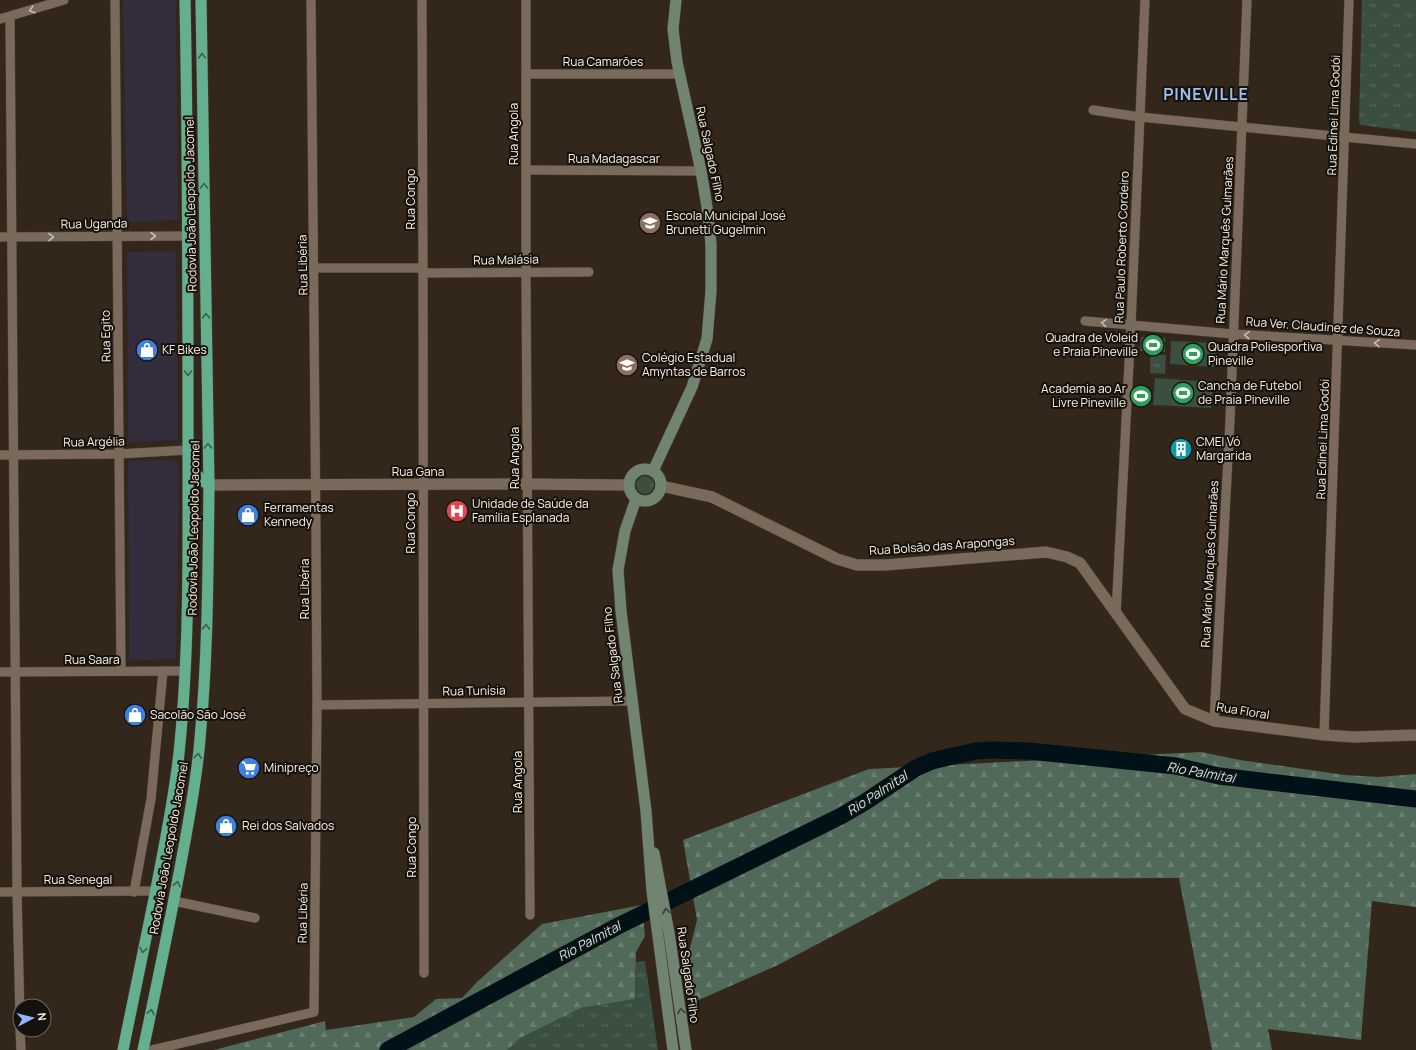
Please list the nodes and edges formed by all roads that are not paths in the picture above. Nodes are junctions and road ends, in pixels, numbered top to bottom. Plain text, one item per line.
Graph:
1 (64, 0) edge
2 (115, 0) edge
3 (185, 0) edge
4 (201, 0) edge
5 (311, 0) edge
6 (422, 0) edge
7 (526, 0) edge
8 (676, 0) edge
9 (1145, 0) edge
10 (1247, 0) edge
11 (1349, 0) edge
12 (10, 16) junction
13 (0, 19) edge
14 (526, 74) junction
15 (679, 74) junction
16 (1093, 110) dead end
17 (1140, 117) junction
18 (1242, 127) junction
19 (1345, 137) junction
20 (1416, 144) edge
21 (526, 170) junction
22 (702, 171) junction
23 (117, 236) junction
24 (188, 236) junction
25 (12, 237) junction
26 (0, 238) edge
27 (315, 268) junction
28 (423, 271) junction
29 (526, 272) junction
30 (589, 272) dead end
31 (1085, 321) dead end
32 (1131, 325) junction
33 (1232, 334) junction
34 (1338, 340) junction
35 (1416, 345) edge
36 (188, 450) junction
37 (119, 454) junction
38 (0, 455) edge
39 (13, 455) junction
40 (653, 471) junction
41 (527, 484) junction
42 (209, 485) junction
43 (316, 485) junction
44 (423, 485) junction
45 (628, 485) junction
46 (661, 486) junction
47 (636, 499) junction
48 (1116, 614) junction
49 (121, 671) junction
50 (163, 671) junction
51 (185, 671) junction
52 (0, 672) edge
53 (15, 672) junction
54 (632, 701) junction
55 (529, 702) junction
56 (424, 704) junction
57 (317, 705) junction
58 (1214, 721) junction
59 (1416, 734) edge
60 (1324, 735) junction
61 (657, 890) junction
62 (155, 891) junction
63 (0, 892) edge
64 (17, 892) junction
65 (134, 892) junction
66 (174, 901) junction
67 (530, 915) dead end
68 (255, 918) dead end
69 (424, 973) dead end
70 (20, 998) edge
71 (20, 1038) edge
72 (21, 1050) edge
73 (123, 1050) edge
74 (143, 1050) edge
75 (152, 1050) edge
76 (673, 1050) edge
77 (686, 1050) edge

1 -> 12 street
2 - 23 street, Rua Egito
3 - 24 highway, Rodovia João Leopoldo Jacomel
42 -> 4 highway, Rodovia João Leopoldo Jacomel
5 - 27 street, Rua Libéria
6 - 28 street, Rua Congo
7 - 14 street, Rua Angola
8 - 15 main road, Rua Salgado Filho
9 - 17 street, Rua Paulo Roberto Cordeiro
10 - 18 street, Rua Mário Marquês Guimarães
11 - 19 street, Rua Edinei Lima Godói
12 - 13 street
12 - 25 street
14 - 15 street, Rua Camarões
14 - 21 street, Rua Angola
15 - 22 main road, Rua Salgado Filho
16 - 17 street
17 - 18 street
17 - 32 street, Rua Paulo Roberto Cordeiro
18 - 19 street
18 - 33 street, Rua Mário Marquês Guimarães
19 - 20 street
19 - 34 street, Rua Edinei Lima Godói
21 - 22 street, Rua Madagascar
21 - 29 street, Rua Angola
22 - 40 main road, Rua Salgado Filho
23 -> 24 street, Rua Uganda
25 -> 23 street, Rua Uganda
23 - 37 street, Rua Egito
24 -> 36 highway, Rodovia João Leopoldo Jacomel
25 - 26 street, Rua Uganda
25 - 39 street
27 - 28 street, Rua Malásia
27 - 43 street, Rua Libéria
28 - 29 street, Rua Malásia
28 - 44 street, Rua Congo
29 - 30 street, Rua Malásia
29 - 41 street, Rua Angola
32 -> 31 street, Rua Ver. Claudinez de Souza
32 - 33 street, Rua Ver. Claudinez de Souza
32 - 48 street, Rua Paulo Roberto Cordeiro
34 -> 33 street, Rua Ver. Claudinez de Souza
33 - 58 street, Rua Mário Marquês Guimarães
35 -> 34 street, Rua Ver. Claudinez de Souza
34 - 60 street, Rua Edinei Lima Godói
36 - 37 street, Rua Argélia
36 - 42 highway
36 - 51 highway, Rodovia João Leopoldo Jacomel
37 - 39 street, Rua Argélia
37 - 49 street, Rua Egito
38 - 39 street, Rua Argélia
39 - 53 street
40 - 45 main road
40 - 46 main road
41 - 44 street, Rua Gana
41 - 45 street, Rua Gana
41 - 55 street, Rua Angola
42 - 43 street, Rua Gana
66 -> 42 highway, Rodovia João Leopoldo Jacomel
43 - 44 street, Rua Gana
43 - 57 street, Rua Libéria
44 - 56 street, Rua Congo
45 - 47 main road
46 - 47 main road
46 - 48 street, Rua Bolsão das Arapongas
47 - 54 main road, Rua Salgado Filho
48 - 58 street, Rua Floral
49 - 50 street, Rua Saara
49 - 53 street, Rua Saara
50 - 51 street, Rua Saara
50 - 65 street
51 - 62 highway, Rodovia João Leopoldo Jacomel
52 - 53 street, Rua Saara
53 - 64 street
54 - 55 street, Rua Tunísia
54 - 61 main road, Rua Salgado Filho
55 - 56 street, Rua Tunísia
55 - 67 street, Rua Angola
56 - 57 street, Rua Tunísia
56 - 69 street, Rua Congo
57 - 75 street, Rua Libéria
58 - 60 street, Rua Floral
59 - 60 street, Rua Floral
61 - 76 main road, Rua Salgado Filho
77 -> 61 main road, Rua Salgado Filho
62 - 65 street, Rua Senegal
62 -> 73 highway, Rodovia João Leopoldo Jacomel
63 - 64 street, Rua Senegal
64 - 65 street, Rua Senegal
64 - 70 street
66 - 68 street
74 -> 66 highway, Rodovia João Leopoldo Jacomel
71 - 72 street

